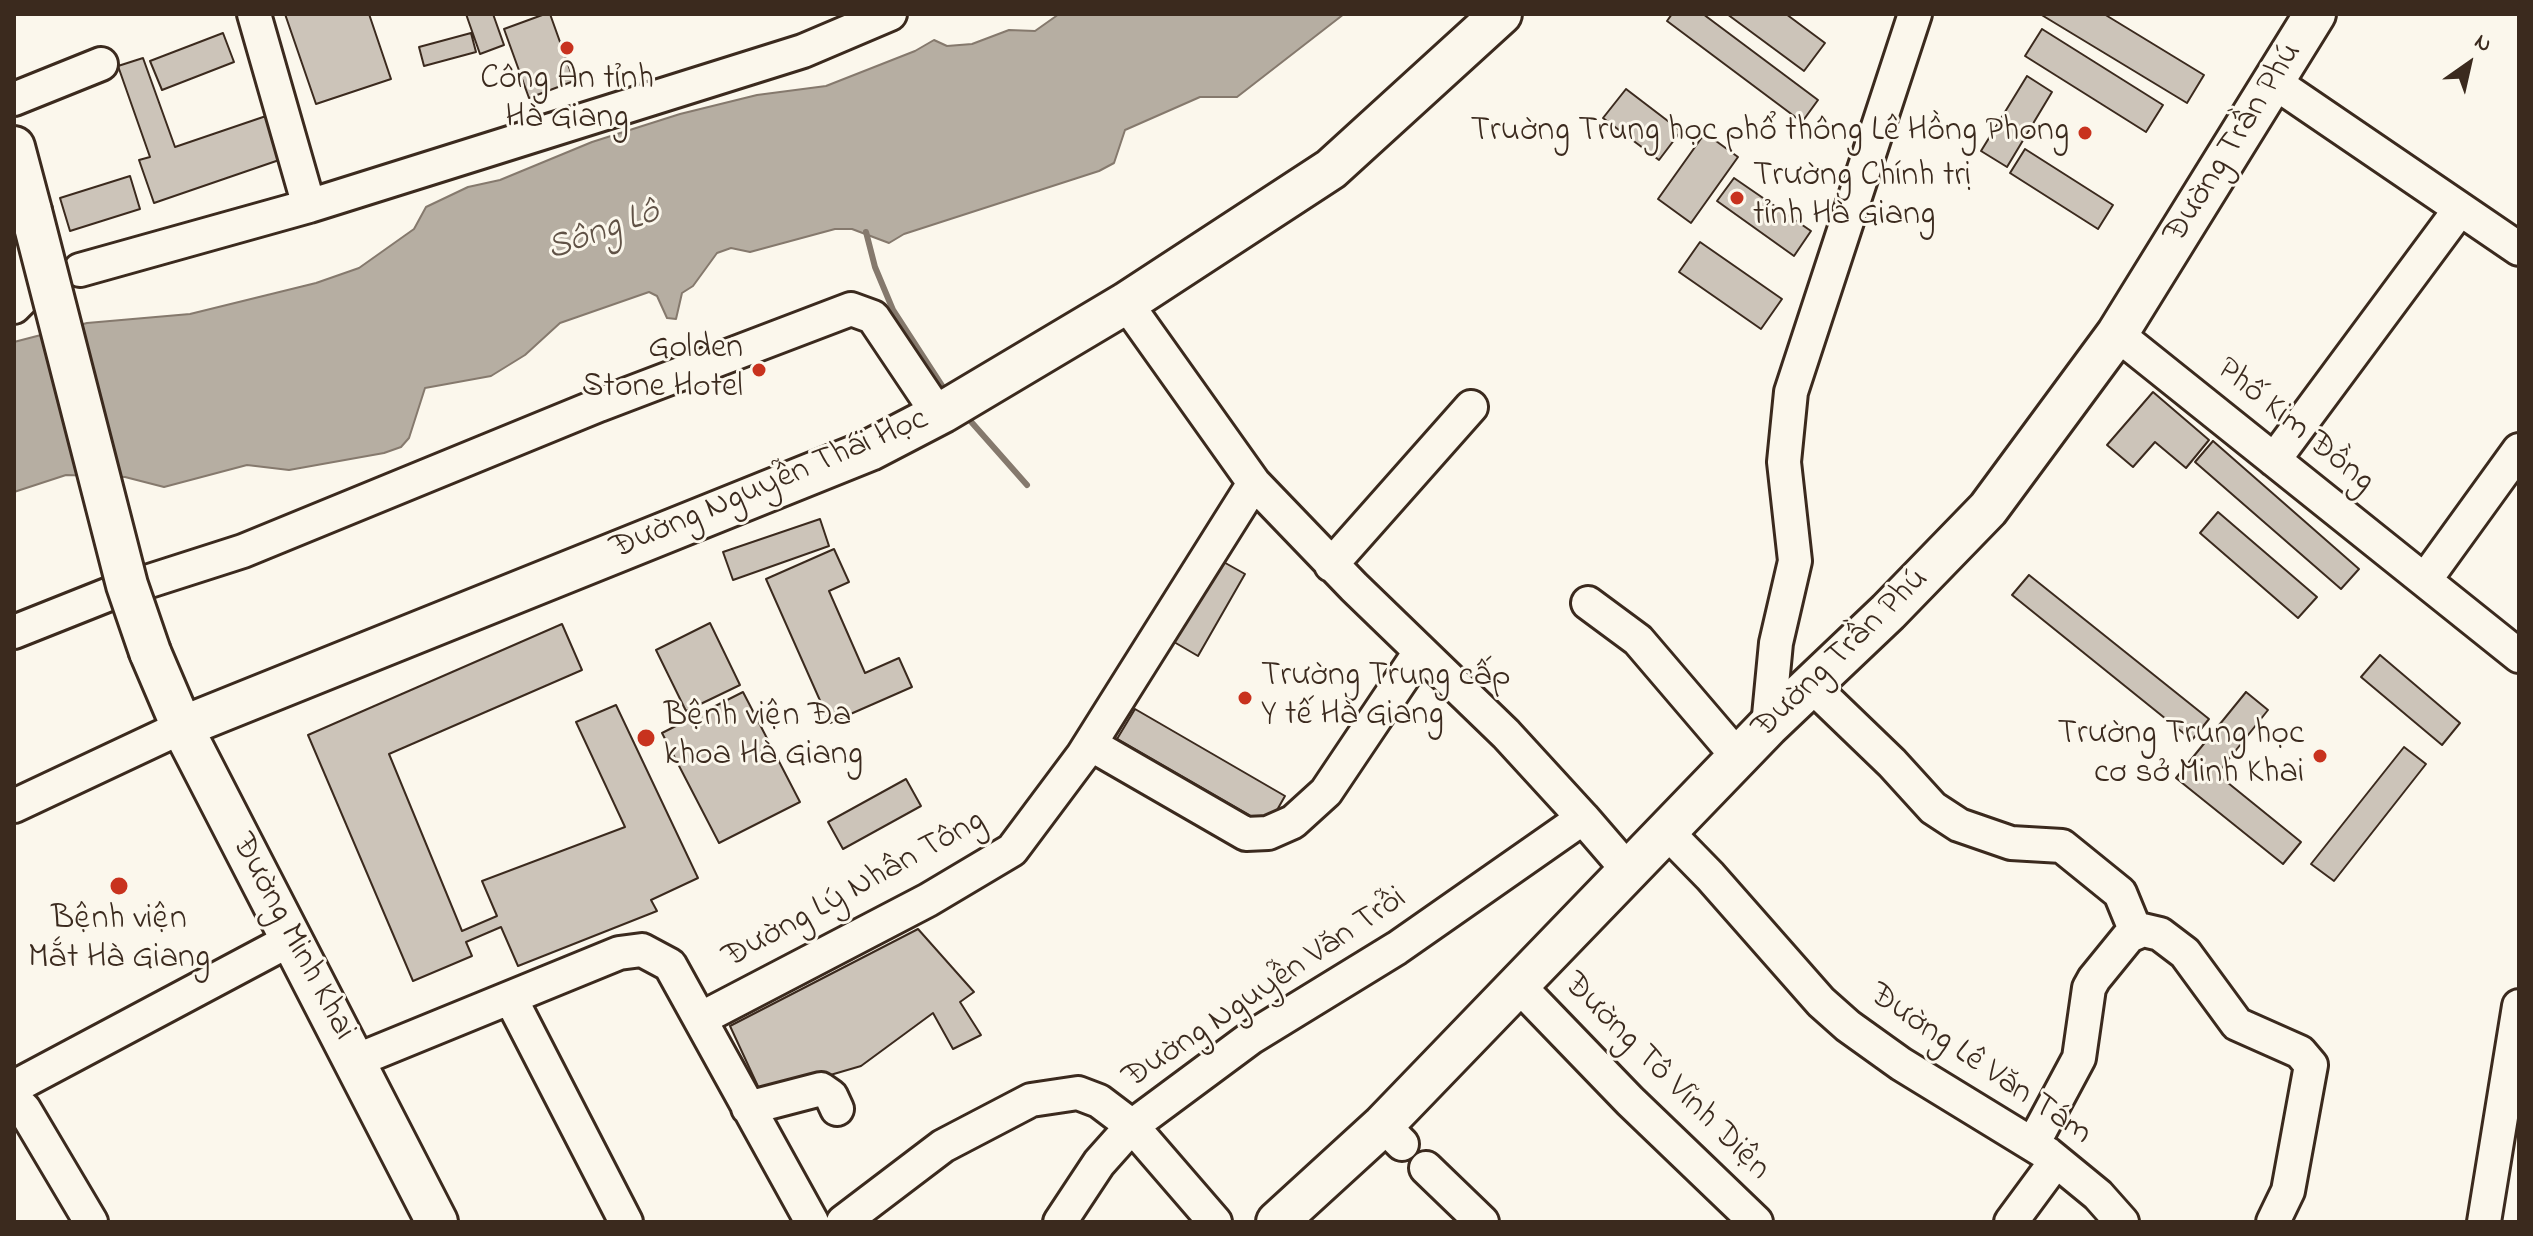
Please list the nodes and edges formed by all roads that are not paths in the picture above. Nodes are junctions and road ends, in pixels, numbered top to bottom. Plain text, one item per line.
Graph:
1 (254, 14) edge
2 (890, 14) edge
3 (1501, 14) edge
4 (1915, 14) edge
5 (2315, 14) edge
6 (101, 64) dead end
7 (2274, 82) junction
8 (14, 99) edge
9 (14, 147) edge
10 (309, 206) junction
11 (2460, 209) junction
12 (23, 228) edge
13 (2519, 249) edge
14 (80, 270) dead end
15 (1126, 303) junction
16 (14, 307) edge
17 (2117, 334) junction
18 (952, 407) junction
19 (1471, 407) dead end
20 (2519, 450) edge
21 (2274, 460) junction
22 (1254, 483) junction
23 (1331, 565) junction
24 (2425, 580) junction
25 (1588, 603) dead end
26 (14, 632) edge
27 (1420, 652) junction
28 (2519, 656) edge
29 (1811, 685) junction
30 (1768, 726) junction
31 (182, 727) junction
32 (1090, 744) junction
33 (1738, 757) junction
34 (14, 806) edge
35 (1583, 818) junction
36 (1666, 831) junction
37 (1627, 869) junction
38 (2136, 932) junction
39 (290, 940) junction
40 (1520, 987) junction
41 (511, 999) junction
42 (2519, 1006) edge
43 (702, 1018) junction
44 (2516, 1042) edge
45 (355, 1061) junction
46 (14, 1087) edge
47 (14, 1099) edge
48 (748, 1108) junction
49 (837, 1109) dead end
50 (1132, 1126) junction
51 (2044, 1152) junction
52 (1426, 1168) dead end
53 (91, 1222) edge
54 (437, 1222) edge
55 (626, 1222) edge
56 (812, 1222) edge
57 (843, 1222) edge
58 (1060, 1222) edge
59 (1215, 1222) edge
60 (1277, 1222) edge
61 (1482, 1222) edge
62 (1756, 1222) edge
63 (2011, 1222) edge
64 (2122, 1222) edge
65 (2273, 1222) edge
66 (2484, 1222) edge

1 - 10 street
2 - 10 street
3 - 15 main road, Đường Nguyễn Thái Học
4 - 30 street
5 - 7 main road, Đường Trần Phú
6 - 8 street
7 - 11 street
7 - 17 main road, Đường Trần Phú
9 - 12 main road, Đường Minh Khai
10 - 14 street
11 - 13 street
11 - 21 street
12 - 16 street
12 - 31 main road, Đường Minh Khai, bridge
15 - 18 main road, Đường Nguyễn Thái Học
15 - 22 street
17 - 21 street, Phố Kim Đồng
17 - 29 main road, Đường Trần Phú
18 - 26 street
18 - 31 main road, Đường Nguyễn Thái Học
19 - 23 street
20 - 24 street
21 - 24 street, Phố Kim Đồng
22 - 23 street
22 - 32 street, Đường Lý Nhân Tông
23 - 27 street
24 - 28 street, Phố Kim Đồng
25 - 33 street
27 - 32 street
27 - 35 street
29 - 30 main road, Đường Trần Phú
29 - 38 street
30 - 33 main road, Đường Trần Phú
31 - 34 street
31 - 39 main road, Đường Minh Khai
32 - 43 street, Đường Lý Nhân Tông
33 - 36 main road, Đường Trần Phú
35 - 37 street
35 - 50 street, Đường Nguyễn Văn Trỗi
36 - 37 main road, Đường Trần Phú
36 - 51 street, Đường Lê Văn Tám
37 - 40 main road, Đường Trần Phú
38 - 51 street
38 - 65 street
39 - 45 main road, Đường Minh Khai
39 - 46 street
40 - 60 main road, Đường Trần Phú
40 - 62 street, Đường Tô Vĩnh Diện
41 - 43 street, Đường Lý Nhân Tông
41 - 45 street, Đường Lý Nhân Tông
41 - 55 street
42 - 44 street
43 - 48 street
44 - 66 street
45 - 54 main road, Đường Minh Khai
47 - 53 street
48 - 49 street
48 - 56 street
50 - 57 street, Đường Nguyễn Văn Trỗi
50 - 58 street
50 - 59 street
51 - 63 street
51 - 64 street, Đường Lê Văn Tám
52 - 61 street

